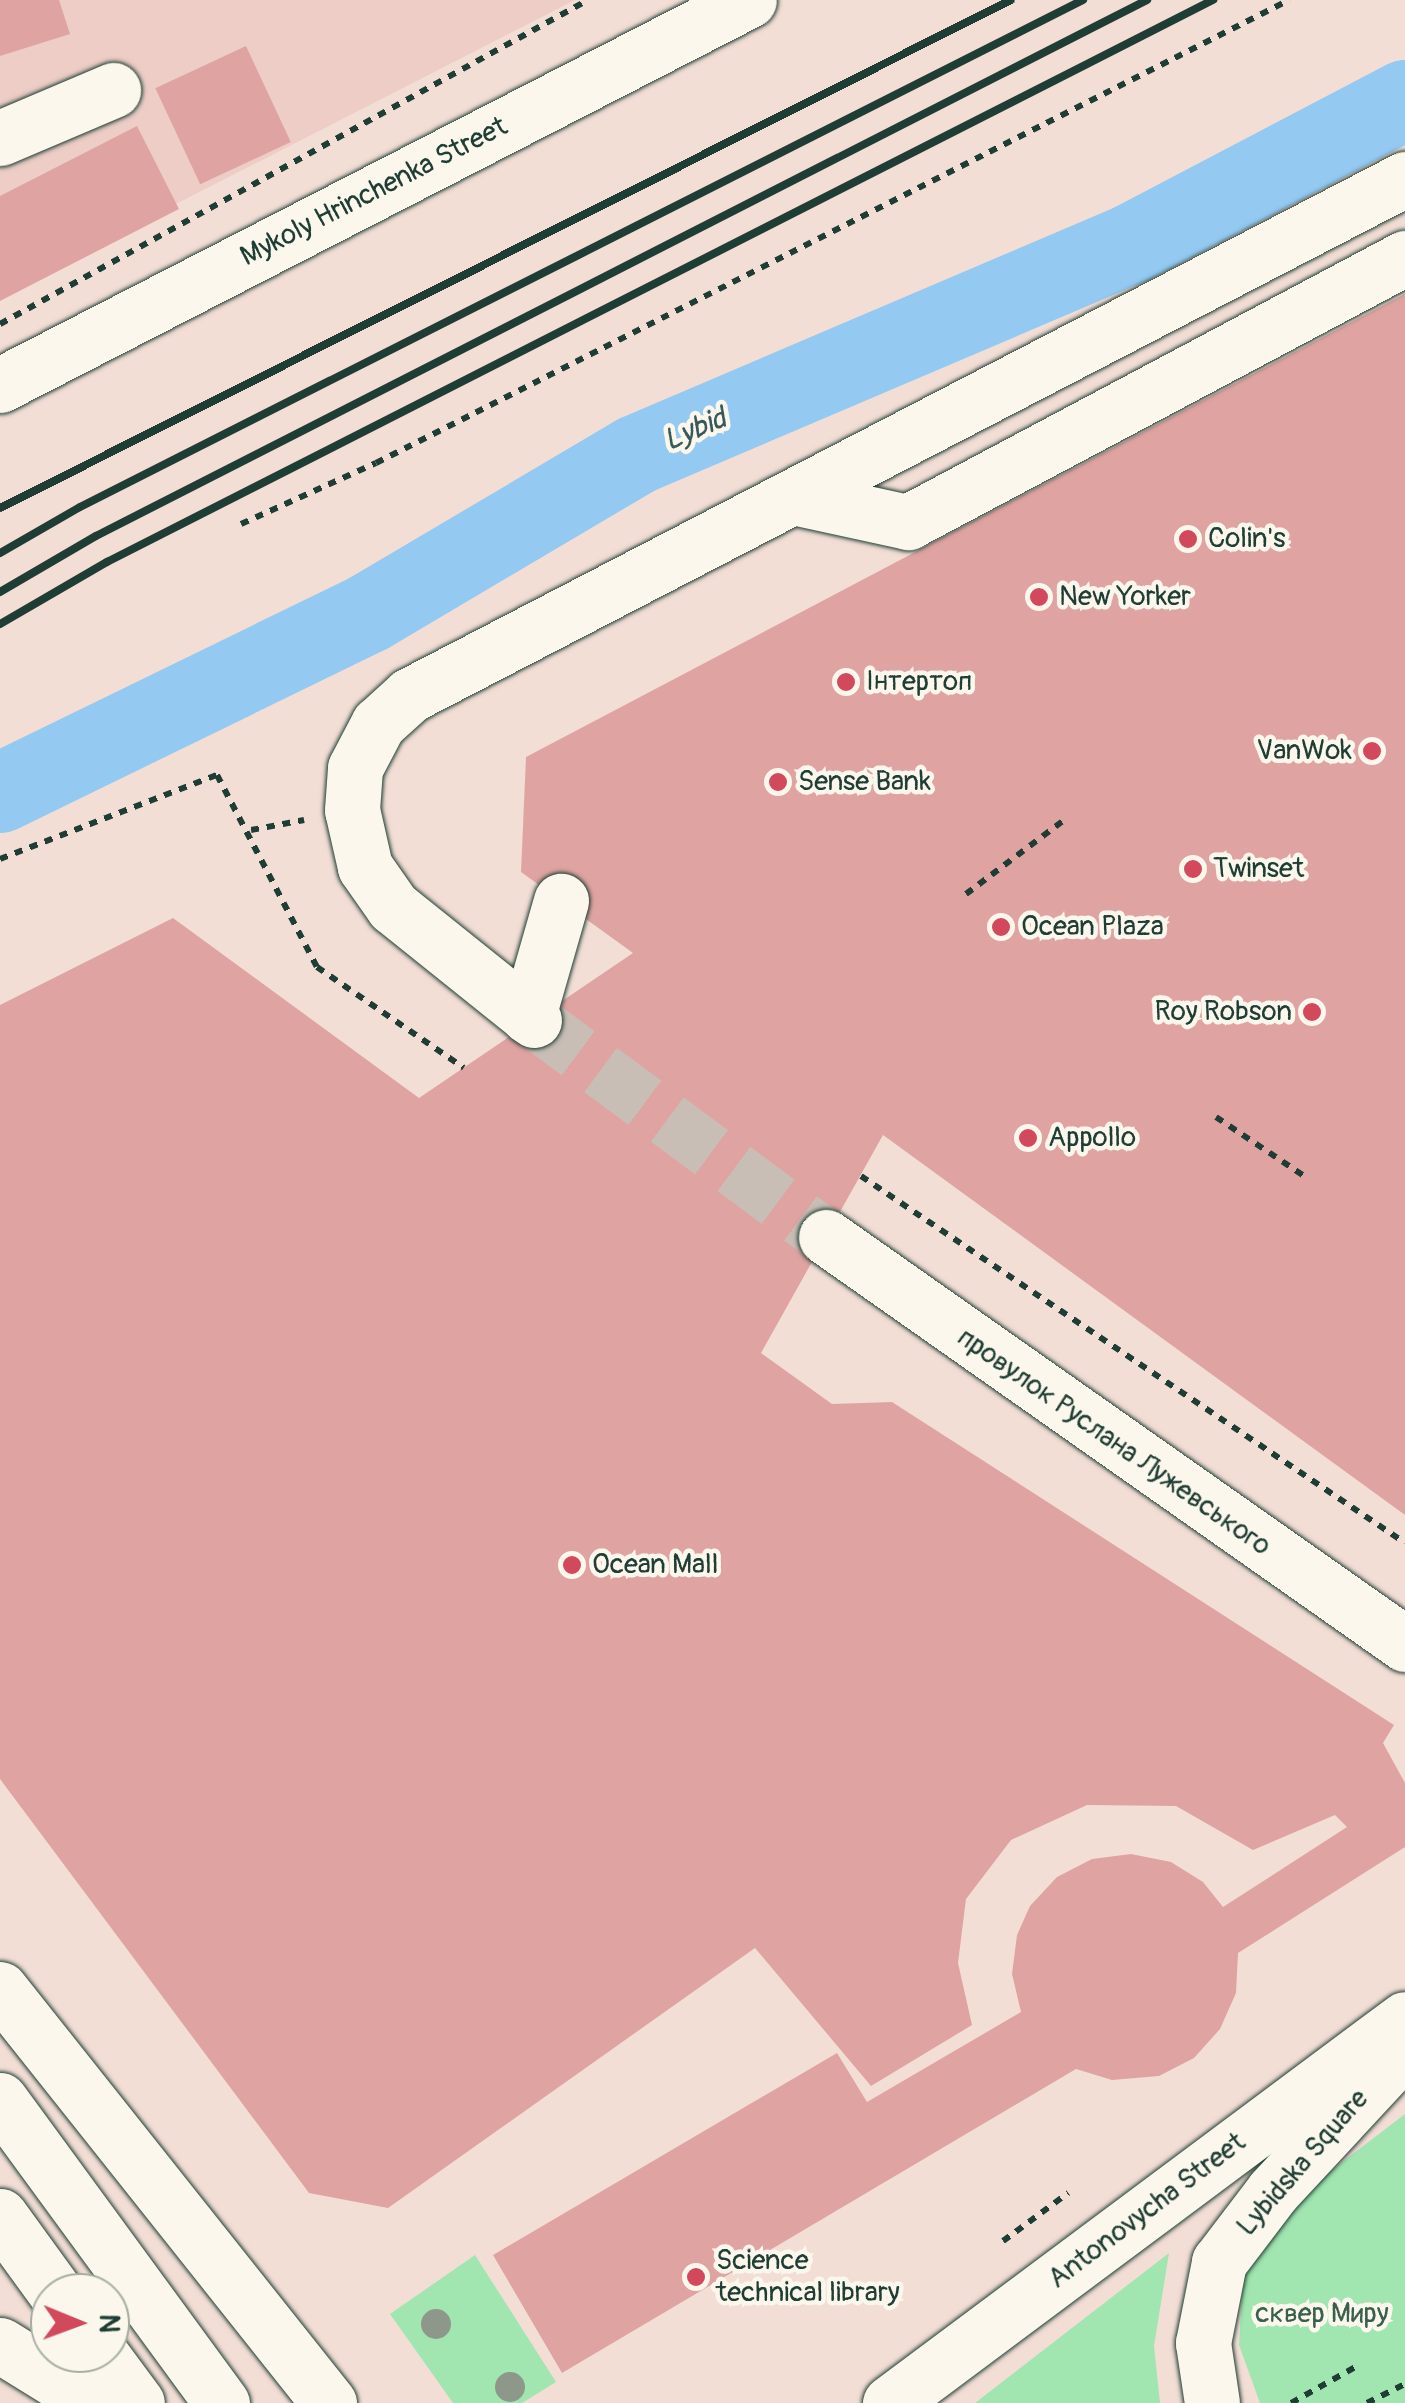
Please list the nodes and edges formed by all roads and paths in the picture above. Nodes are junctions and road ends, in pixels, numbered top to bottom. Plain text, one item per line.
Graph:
1 (588, 0) edge
2 (749, 0) edge
3 (1289, 0) edge
4 (113, 90) dead end
5 (0, 138) edge
6 (1405, 179) edge
7 (1405, 258) edge
8 (0, 324) edge
9 (0, 385) edge
10 (793, 497) junction
11 (241, 524) dead end
12 (1067, 818) dead end
13 (0, 859) edge
14 (966, 894) dead end
15 (562, 901) dead end
16 (464, 1068) dead end
17 (1216, 1117) dead end
18 (861, 1176) dead end
19 (1307, 1178) dead end
20 (826, 1237) tunnel mouth
21 (1405, 1543) edge
22 (1405, 1644) edge
23 (0, 1989) edge
24 (1405, 2019) edge
25 (1405, 2049) edge
26 (0, 2100) edge
27 (1068, 2193) dead end
28 (0, 2216) edge
29 (1003, 2241) dead end
30 (41, 2273) edge
31 (11, 2351) edge
32 (1358, 2364) dead end
33 (115, 2373) edge
34 (1405, 2384) edge
35 (94, 2403) edge
36 (137, 2403) edge
37 (222, 2403) edge
38 (329, 2403) edge
39 (890, 2403) edge
40 (1212, 2403) edge
41 (1291, 2403) edge
42 (1368, 2403) edge

1 - 8 path
2 - 9 main road, Mykoly Hrinchenka Street
3 - 11 path
4 - 5 main road
6 - 10 main road
7 - 10 main road
10 - 15 main road
12 - 14 path
13 - 16 path
17 - 19 path
18 - 21 path
20 - 22 main road, провулок Руслана Лужевського
23 - 38 main road
24 - 39 main road, Antonovycha Street
25 - 40 main road, Lybidska Square
26 - 37 main road
27 - 29 path
28 - 30 main road
31 - 35 main road
32 - 41 path
33 - 36 main road
34 - 42 path

